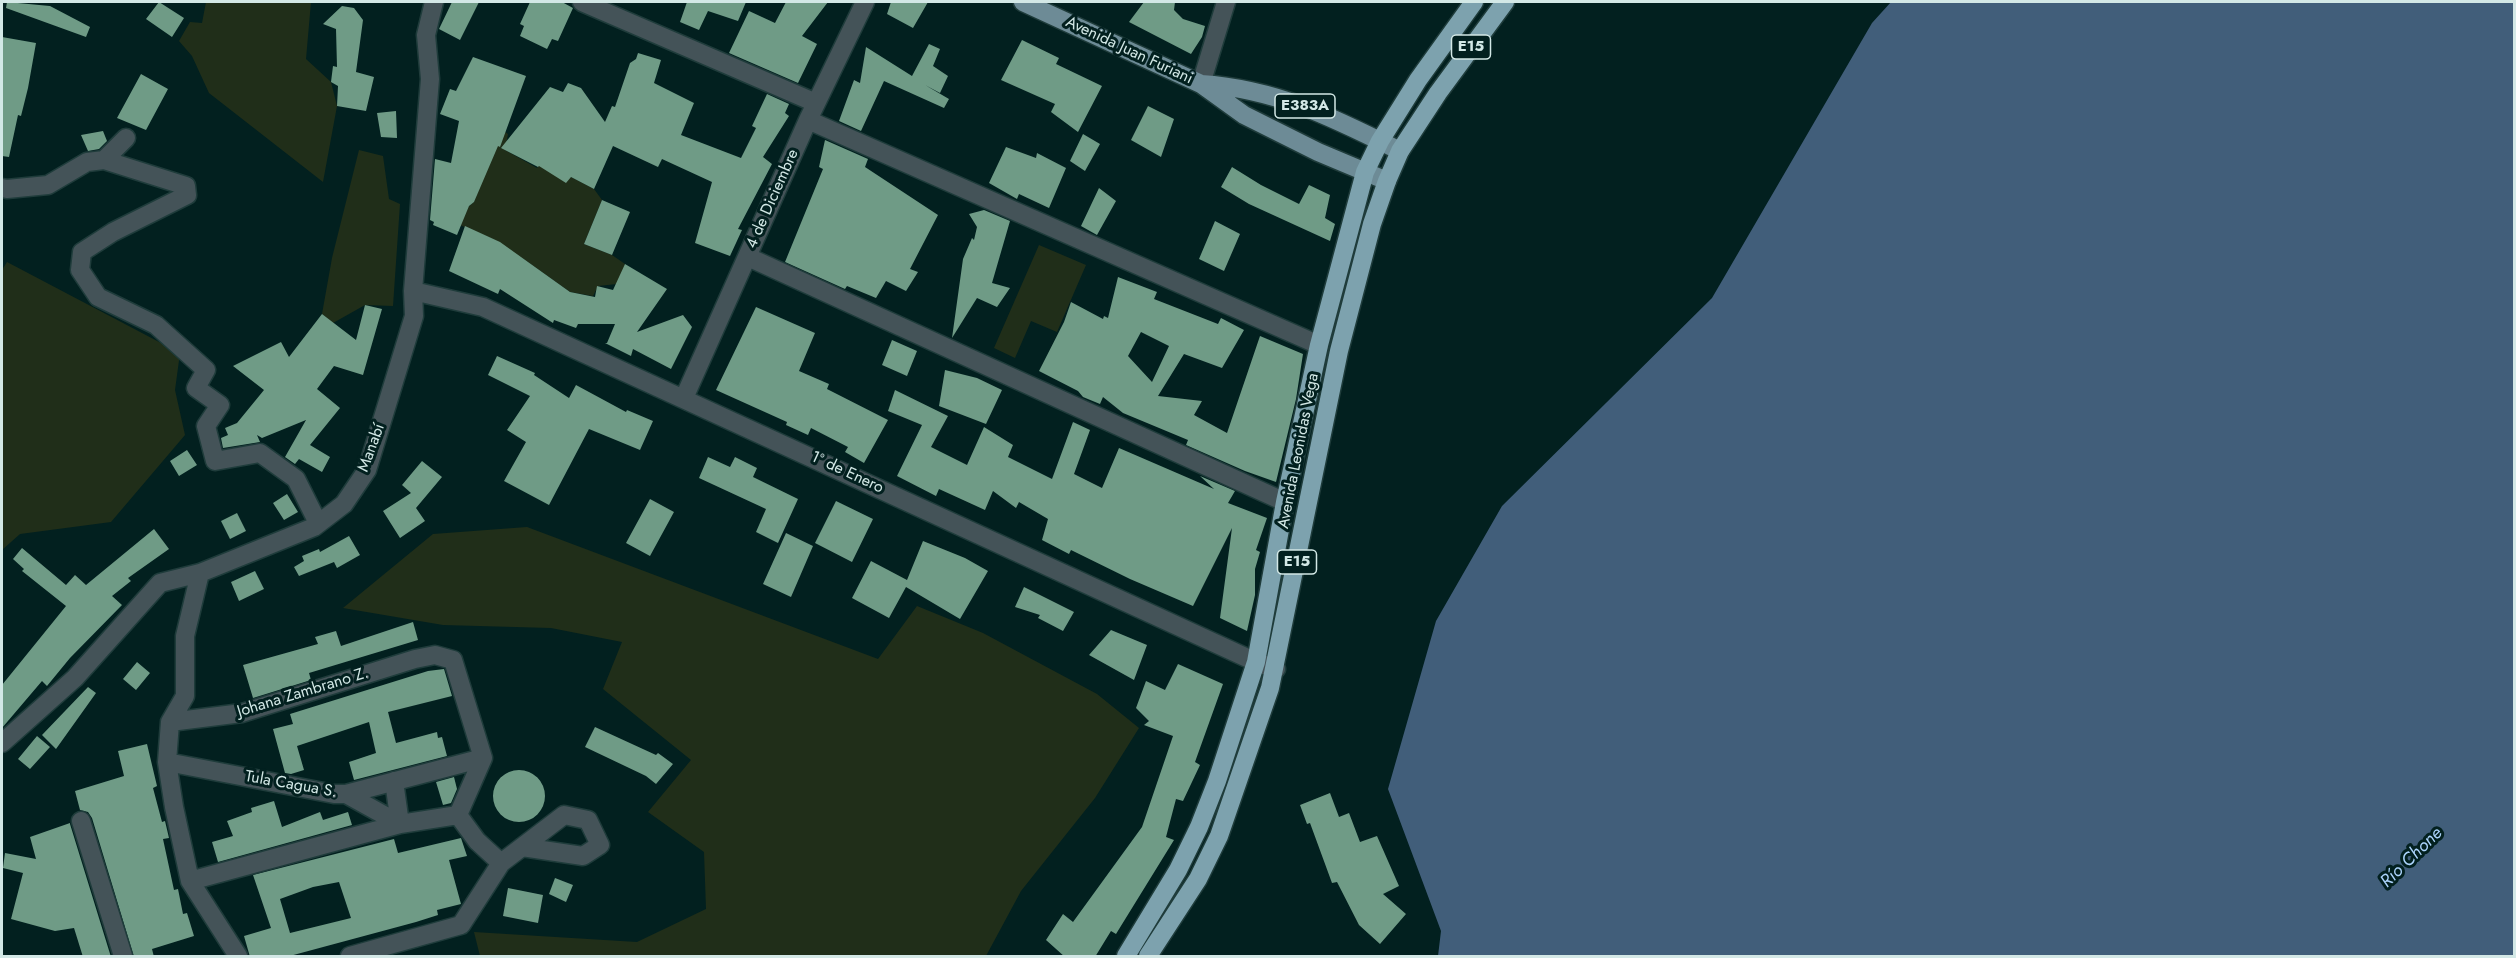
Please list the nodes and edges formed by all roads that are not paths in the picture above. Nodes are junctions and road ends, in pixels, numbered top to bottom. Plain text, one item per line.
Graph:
1 (434, 2) edge
2 (582, 2) edge
3 (865, 2) edge
4 (1023, 2) edge
5 (1226, 2) edge
6 (1473, 2) edge
7 (1505, 2) edge
8 (1202, 84) junction
9 (816, 103) junction
10 (808, 120) junction
11 (126, 138) dead end
12 (1380, 141) junction
13 (1400, 151) junction
14 (104, 160) junction
15 (1365, 172) junction
16 (1387, 181) junction
17 (2, 188) edge
18 (748, 257) junction
19 (413, 291) junction
20 (1319, 345) junction
21 (684, 398) junction
22 (1285, 502) junction
23 (318, 523) junction
24 (201, 573) junction
25 (1256, 662) junction
26 (1276, 669) junction
27 (170, 722) junction
28 (2, 743) edge
29 (483, 758) junction
30 (168, 762) junction
31 (394, 781) junction
32 (346, 794) junction
33 (458, 815) junction
34 (81, 821) dead end
35 (400, 824) junction
36 (522, 847) dead end
37 (501, 863) junction
38 (190, 881) junction
39 (360, 955) edge
40 (123, 957) edge
41 (238, 957) edge
42 (1126, 957) edge
43 (1148, 957) edge

1 - 19 street, Manabí
2 - 9 street
3 - 9 street, 4 de Diciembre
4 - 8 main road, Avenida Juan Furiani / E383A
5 - 8 street
6 - 12 highway, Avenida Leonidas Vega / E15
7 - 13 highway, Avenida Leonidas Vega / E15
8 - 12 main road, Avenida Juan Furiani / E383A
8 - 15 main road, Avenida Juan Furiani / E383A
9 - 10 street, 4 de Diciembre
10 - 18 street, 4 de Diciembre
10 - 20 street
11 - 14 street
12 - 13 main road, Avenida Juan Furiani / E383A
12 - 15 highway, Avenida Leonidas Vega / E15
13 - 16 highway, Avenida Leonidas Vega / E15
14 - 17 street
14 - 23 street
15 - 16 main road, Avenida Juan Furiani / E383A
15 - 20 highway, Avenida Leonidas Vega / E15
16 - 26 highway, Avenida Leonidas Vega / E15
18 - 21 street, 4 de Diciembre
18 - 22 street
19 - 21 street, 1º de Enero
19 - 23 street, Manabí
20 - 22 highway, Avenida Leonidas Vega / E15
21 - 25 street, 1º de Enero
22 - 25 highway, Avenida Leonidas Vega / E15
23 - 24 street, Manabí
24 - 27 street
24 - 28 street, Manabí
25 - 26 street, 1º de Enero
25 - 42 highway, Avenida Leonidas Vega / E15
26 - 43 highway, Avenida Leonidas Vega / E15
27 - 29 street, Johana Zambrano Z.
27 - 30 street
29 - 31 street, Tula Cagua S.
29 - 33 street
30 - 32 street, Tula Cagua S.
30 - 38 street
31 - 32 street, Tula Cagua S.
31 - 35 street
32 - 35 street
33 - 35 street
33 - 37 street
34 - 40 street
35 - 38 street
36 - 37 street
37 - 39 street
38 - 41 street

